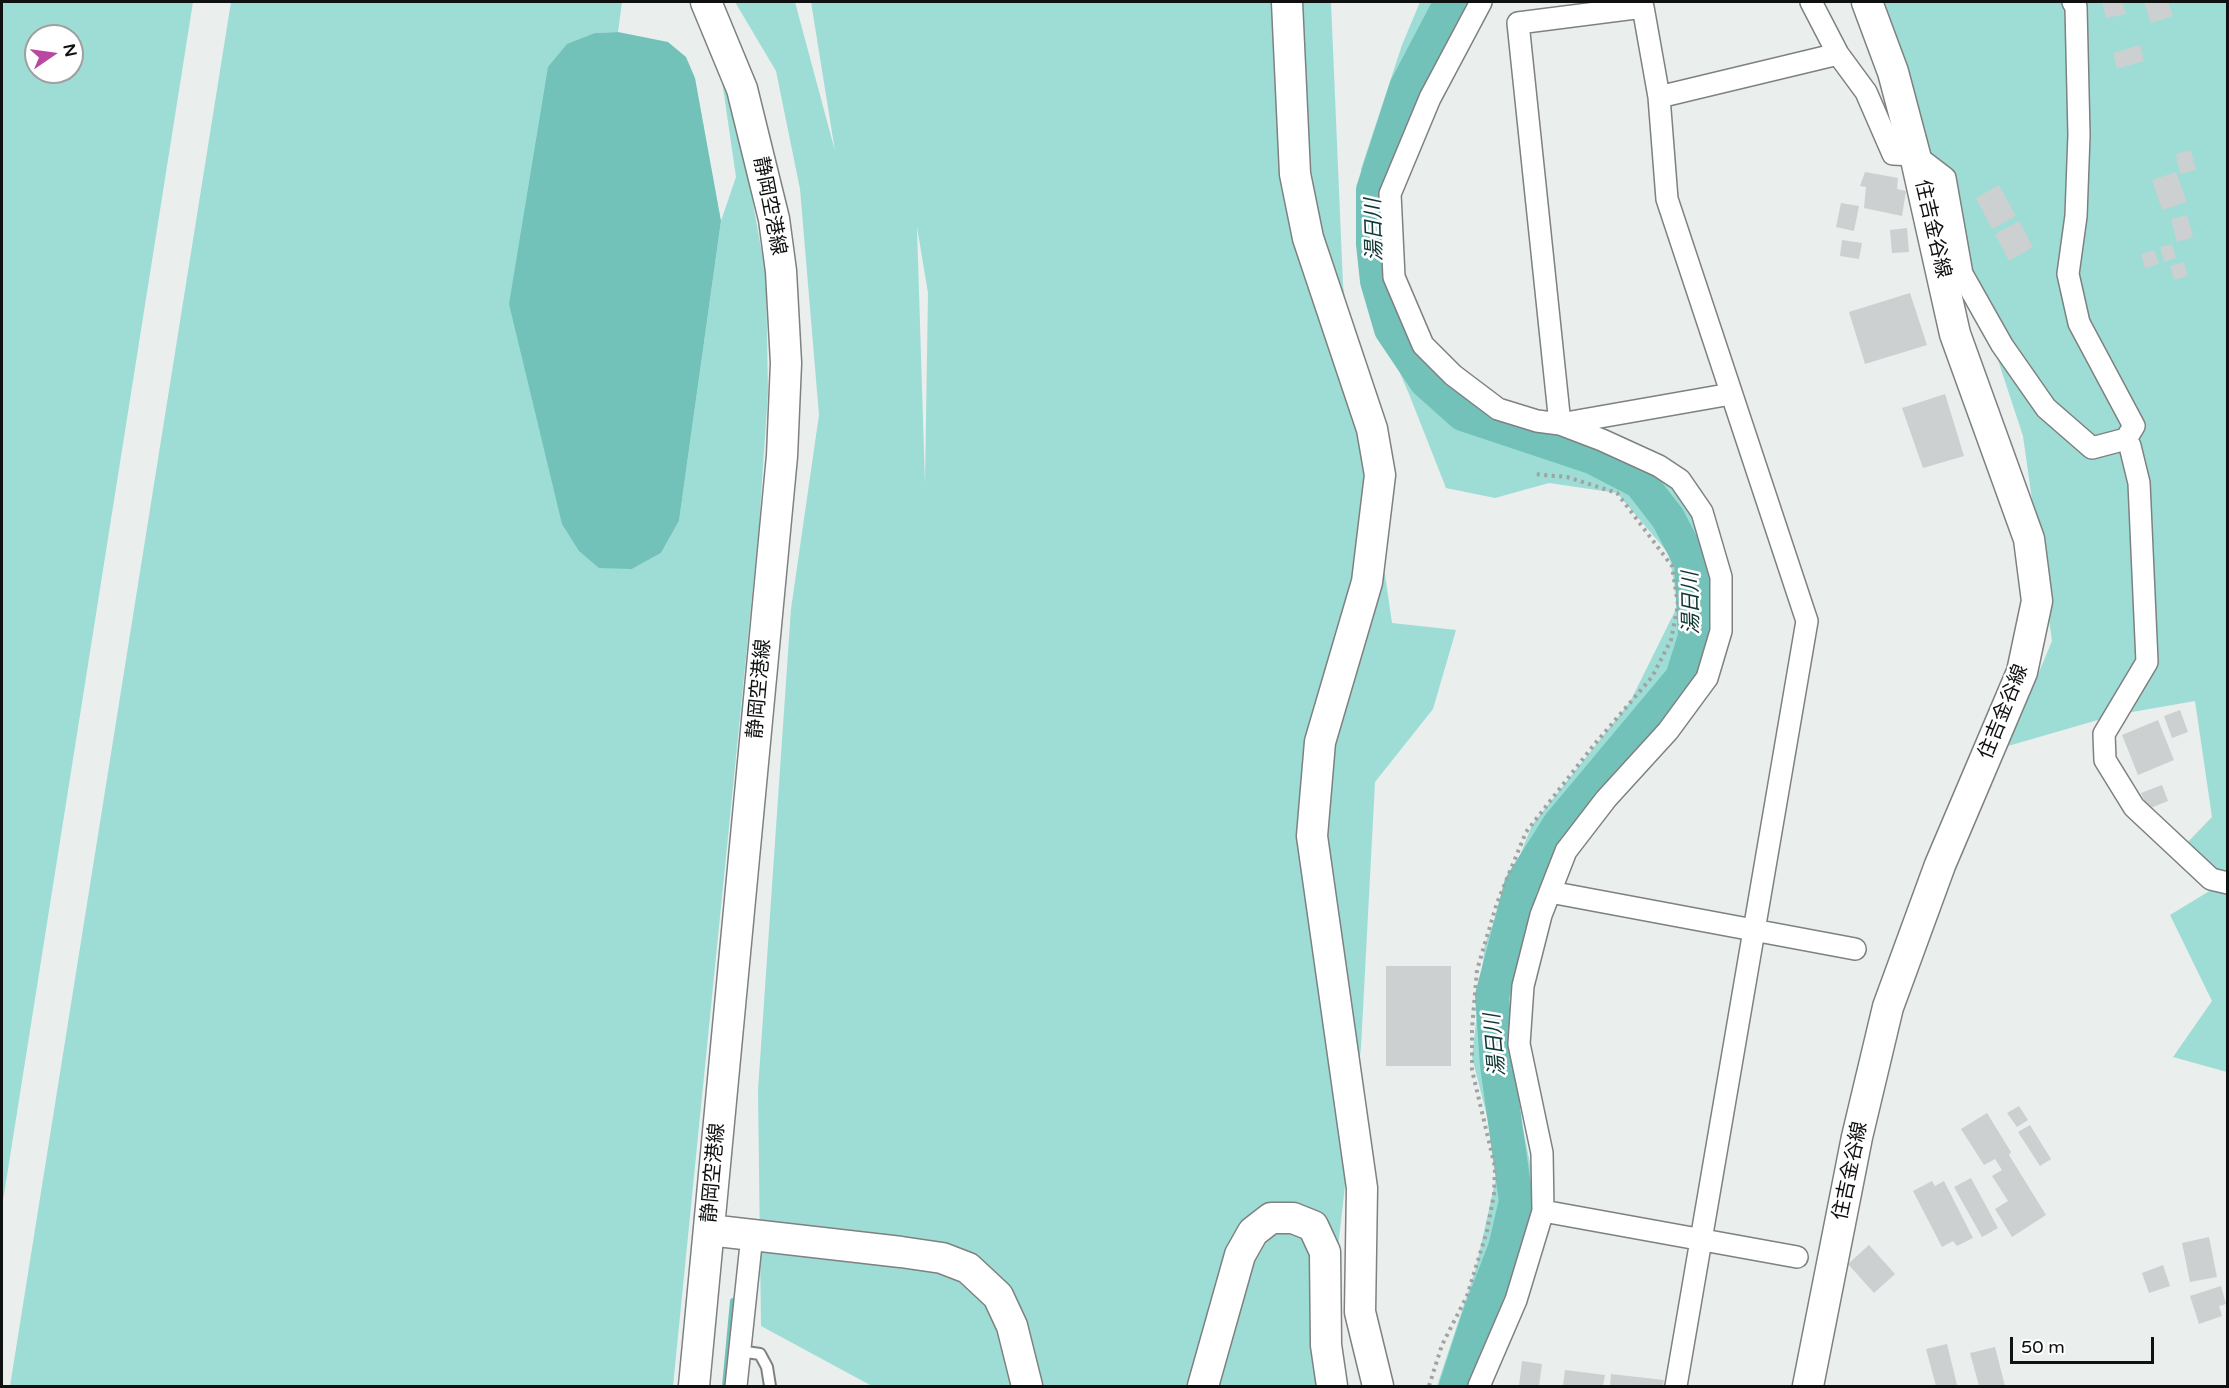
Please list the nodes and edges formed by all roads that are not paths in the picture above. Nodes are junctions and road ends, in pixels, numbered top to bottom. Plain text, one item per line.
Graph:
1 (706, 2) edge
2 (1287, 2) edge
3 (1480, 2) edge
4 (1812, 2) edge
5 (1867, 2) edge
6 (2073, 2) edge
7 (1838, 54) junction
8 (1659, 97) junction
9 (1915, 155) junction
10 (1731, 394) junction
11 (1560, 424) junction
12 (2126, 439) junction
13 (2228, 883) edge
14 (1550, 892) junction
15 (1754, 931) junction
16 (1855, 950) dead end
17 (1543, 1211) junction
18 (709, 1230) junction
19 (752, 1235) junction
20 (1701, 1241) junction
21 (1797, 1257) dead end
22 (739, 1351) junction
23 (1801, 1385) edge
24 (694, 1386) edge
25 (736, 1386) edge
26 (770, 1386) edge
27 (1027, 1386) edge
28 (1203, 1386) edge
29 (1332, 1386) edge
30 (1378, 1386) edge
31 (1479, 1386) edge
32 (1676, 1386) edge

1 - 18 main road, 静岡空港線
2 - 30 main road
3 - 11 street
4 - 7 street
5 - 9 main road, 住吉金谷線
6 - 12 street
7 - 8 street
7 - 9 street
8 - 10 street
8 - 11 street
9 - 12 street
9 - 23 main road, 住吉金谷線
10 - 11 street
10 - 15 street
11 - 14 street
12 - 13 street
14 - 15 street
14 - 17 street
15 - 16 street
15 - 20 street
17 - 20 street
17 - 31 street
18 - 19 main road
18 - 24 main road, 静岡空港線
19 - 22 street
19 - 27 main road
20 - 21 street
20 - 32 street
22 - 25 street
22 - 26 lane
28 - 29 main road

